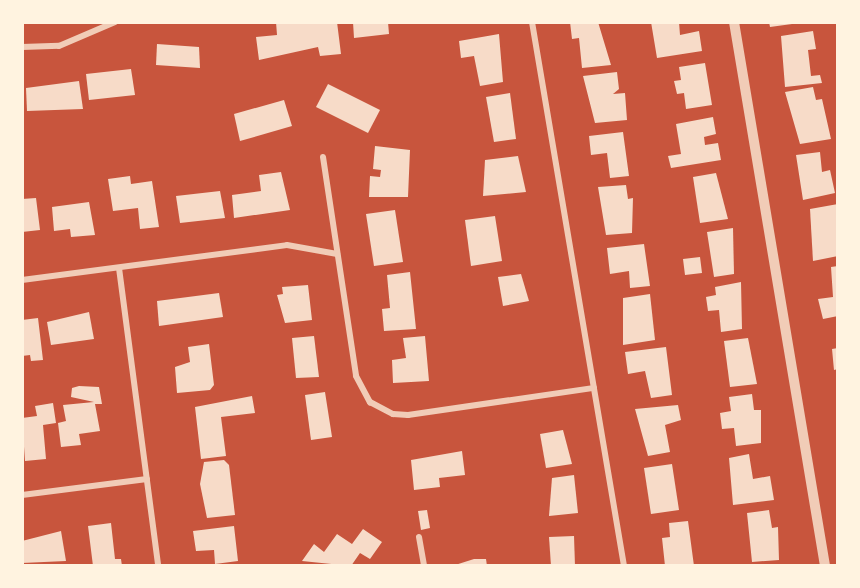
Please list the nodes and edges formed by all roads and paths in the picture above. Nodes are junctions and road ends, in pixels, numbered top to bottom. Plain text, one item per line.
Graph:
1 (115, 22) edge
2 (532, 22) edge
3 (734, 22) edge
4 (22, 46) edge
5 (323, 157) dead end
6 (337, 254) junction
7 (119, 268) junction
8 (22, 280) edge
9 (594, 388) junction
10 (147, 478) junction
11 (22, 495) edge
12 (419, 537) dead end
13 (158, 566) edge
14 (424, 566) edge
15 (624, 566) edge
16 (825, 566) edge

1 - 4 street
2 - 9 street
3 - 16 street
5 - 6 street
6 - 7 street
6 - 9 street
7 - 8 street
7 - 10 street
9 - 15 street
10 - 11 street
10 - 13 street
12 - 14 street

